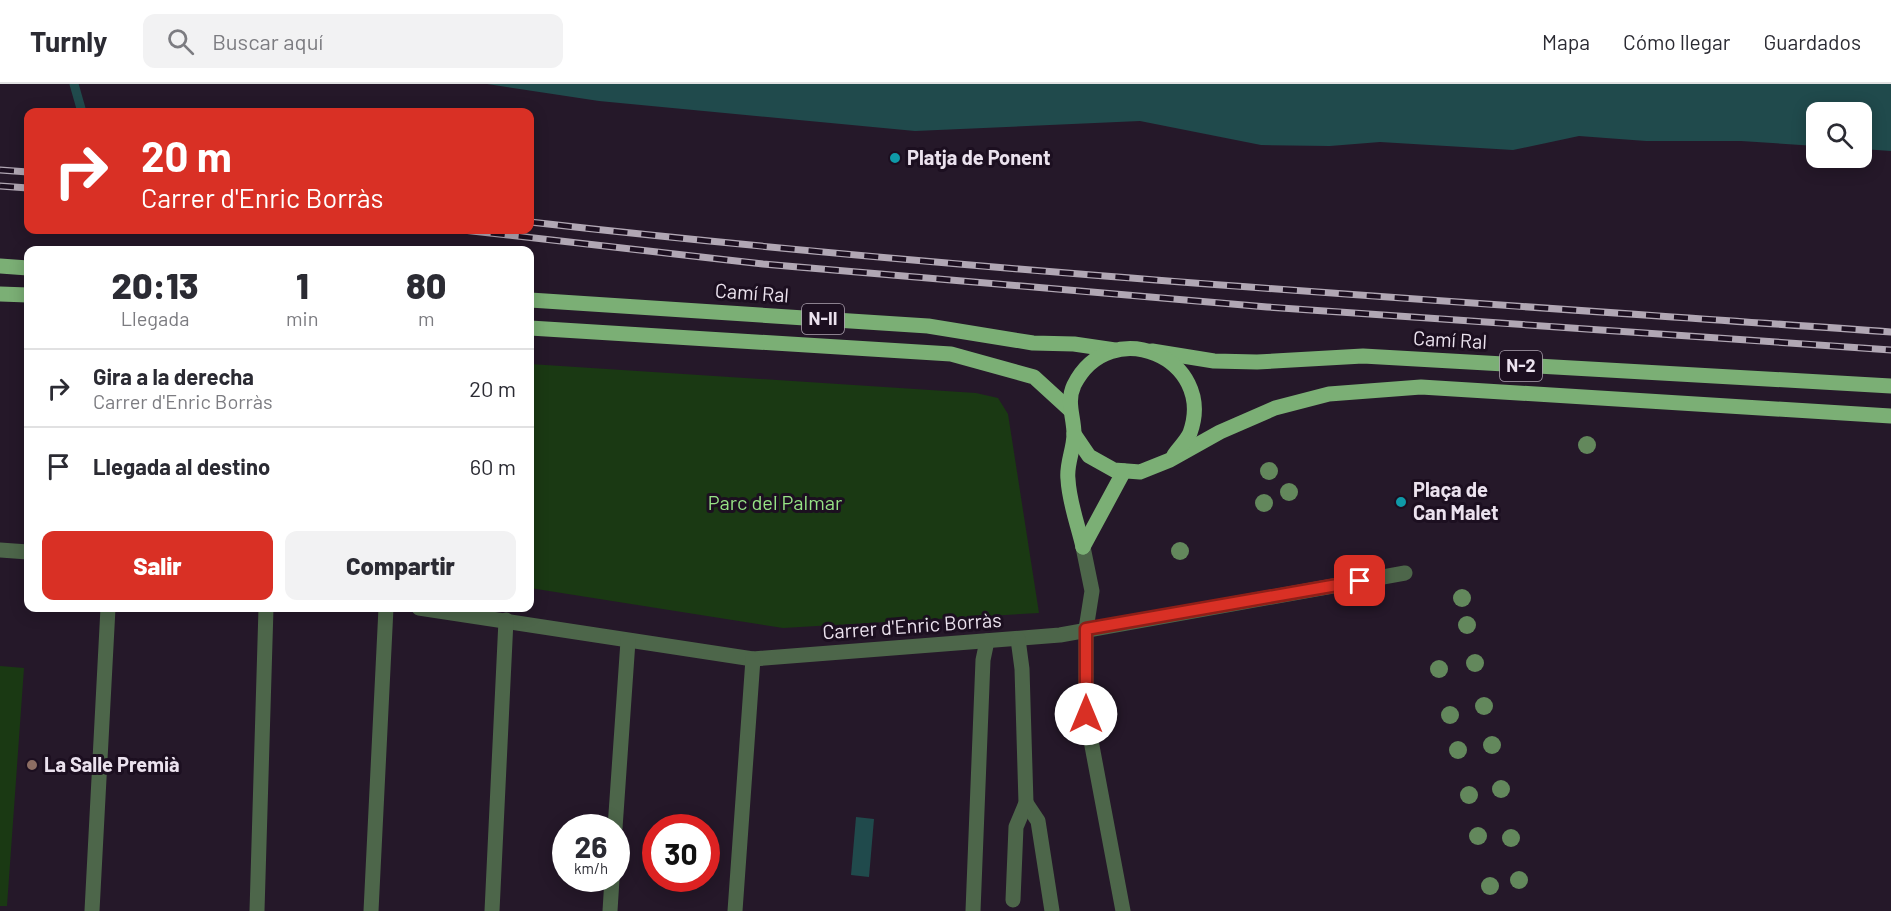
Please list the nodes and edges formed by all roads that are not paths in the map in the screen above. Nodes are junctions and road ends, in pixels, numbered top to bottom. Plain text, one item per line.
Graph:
1 (0, 266) edge
2 (24, 268) edge
3 (0, 294) edge
4 (24, 295) edge
5 (534, 300) edge
6 (534, 328) edge
7 (1115, 350) junction
8 (1152, 351) junction
9 (1891, 386) edge
10 (1069, 409) junction
11 (1891, 416) edge
12 (1074, 434) junction
13 (1170, 460) junction
14 (1124, 471) junction
15 (1083, 547) junction
16 (0, 550) edge
17 (24, 552) edge
18 (1406, 573) dead end
19 (108, 612) edge
20 (266, 612) edge
21 (386, 612) edge
22 (448, 612) edge
23 (506, 620) junction
24 (1086, 629) junction
25 (1018, 639) junction
26 (628, 641) junction
27 (987, 641) junction
28 (753, 659) junction
29 (1026, 803) junction
30 (616, 814) edge
31 (611, 892) edge
32 (1013, 900) dead end
33 (92, 911) edge
34 (257, 911) edge
35 (371, 911) edge
36 (492, 911) edge
37 (610, 911) edge
38 (735, 911) edge
39 (973, 911) edge
40 (1052, 911) edge
41 (1123, 911) edge

1 - 2 main road
3 - 4 main road
5 - 7 main road, Camí Ral / N-II
6 - 10 main road, N-II
7 - 8 main road, N-II
7 - 10 main road, N-II
8 - 9 main road, Camí Ral / N-2
8 - 13 main road, N-II
10 - 12 main road, N-II
11 - 13 main road, N-2
12 - 14 main road, N-II
12 - 15 main road
13 - 14 main road, N-II
14 - 15 main road
15 - 24 street
16 - 17 street
18 - 24 street, Carrer d'Enric Borràs
19 - 33 street
20 - 34 street
21 - 35 street
22 - 23 street, Carrer d'Enric Borràs
23 - 26 street, Carrer d'Enric Borràs
23 - 36 street
24 - 25 street, Carrer d'Enric Borràs
24 - 41 street
25 - 27 street, Carrer d'Enric Borràs
25 - 29 street
26 - 28 street, Carrer d'Enric Borràs
26 - 30 street
27 - 28 street, Carrer d'Enric Borràs
27 - 39 street
28 - 38 street
29 - 32 street
29 - 40 street
31 - 37 street

